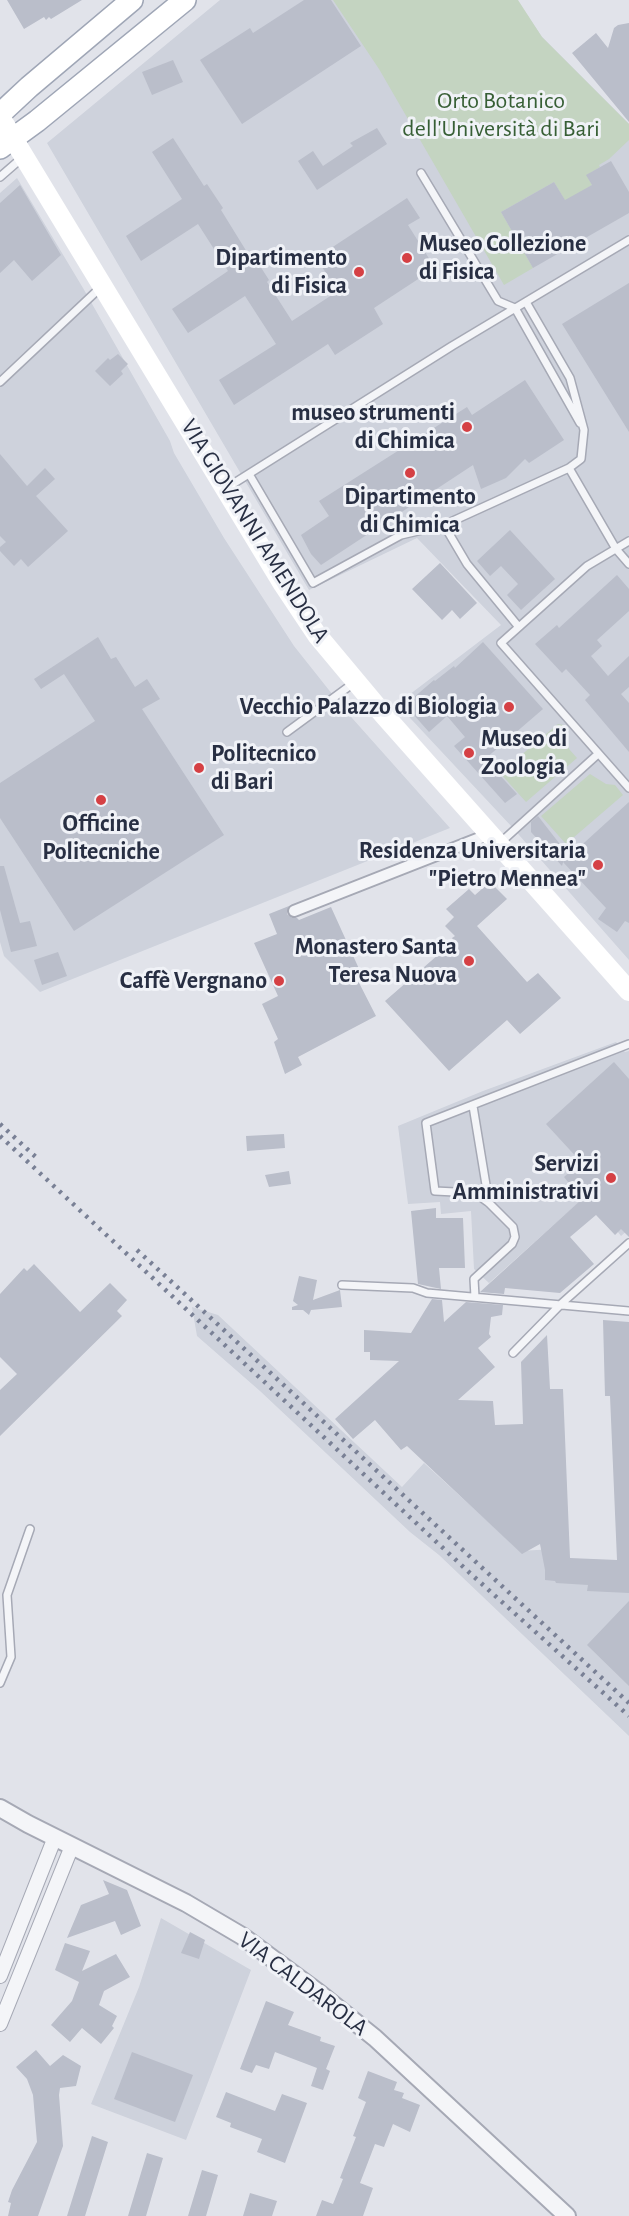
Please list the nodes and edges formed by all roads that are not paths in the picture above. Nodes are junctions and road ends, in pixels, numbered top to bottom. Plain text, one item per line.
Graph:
1 (132, 0) edge
2 (185, 0) edge
3 (0, 116) edge
4 (7, 143) edge
5 (24, 156) junction
6 (421, 173) dead end
7 (0, 177) edge
8 (629, 240) edge
9 (102, 286) junction
10 (526, 302) junction
11 (515, 308) junction
12 (0, 382) edge
13 (584, 430) junction
14 (569, 468) junction
15 (249, 474) junction
16 (226, 488) junction
17 (444, 525) junction
18 (629, 540) edge
19 (616, 549) junction
20 (629, 564) edge
21 (518, 626) junction
22 (356, 682) junction
23 (287, 732) dead end
24 (598, 754) junction
25 (629, 788) edge
26 (494, 839) junction
27 (294, 911) dead end
28 (629, 991) edge
29 (629, 1044) edge
30 (473, 1106) junction
31 (489, 1203) junction
32 (629, 1243) edge
33 (342, 1285) dead end
34 (475, 1297) junction
35 (561, 1304) junction
36 (629, 1311) edge
37 (513, 1353) dead end
38 (30, 1529) dead end
39 (0, 1683) edge
40 (0, 1808) edge
41 (55, 1837) junction
42 (72, 1846) junction
43 (0, 1976) edge
44 (0, 2024) edge
45 (567, 2216) edge

1 - 3 main road
2 - 4 main road
3 - 4 main road, VIA GIOVANNI AMENDOLA
4 - 5 main road, VIA GIOVANNI AMENDOLA
5 - 7 lane
5 - 9 main road, VIA GIOVANNI AMENDOLA
6 - 11 lane
8 - 10 lane
9 - 12 lane
9 - 16 main road, VIA GIOVANNI AMENDOLA
10 - 11 lane
10 - 13 lane
11 - 13 lane
11 - 15 lane
13 - 14 lane
14 - 17 lane
14 - 19 lane
15 - 16 lane
15 - 17 lane
16 - 22 main road, VIA GIOVANNI AMENDOLA
17 - 21 lane
18 - 19 lane
19 - 20 lane
19 - 21 lane
21 - 24 lane
22 - 23 lane
22 - 26 main road, VIA GIOVANNI AMENDOLA
24 - 25 lane
24 - 26 lane
26 - 27 street
26 - 28 main road, VIA GIOVANNI AMENDOLA
29 - 30 lane
30 - 31 lane
30 - 31 lane
31 - 34 lane
32 - 35 lane
33 - 34 lane
34 - 35 lane
35 - 36 lane
35 - 37 lane
38 - 39 lane
40 - 41 street, VIA CALDAROLA
41 - 42 street, VIA CALDAROLA
41 - 43 street
42 - 44 street
42 - 45 street, VIA CALDAROLA

